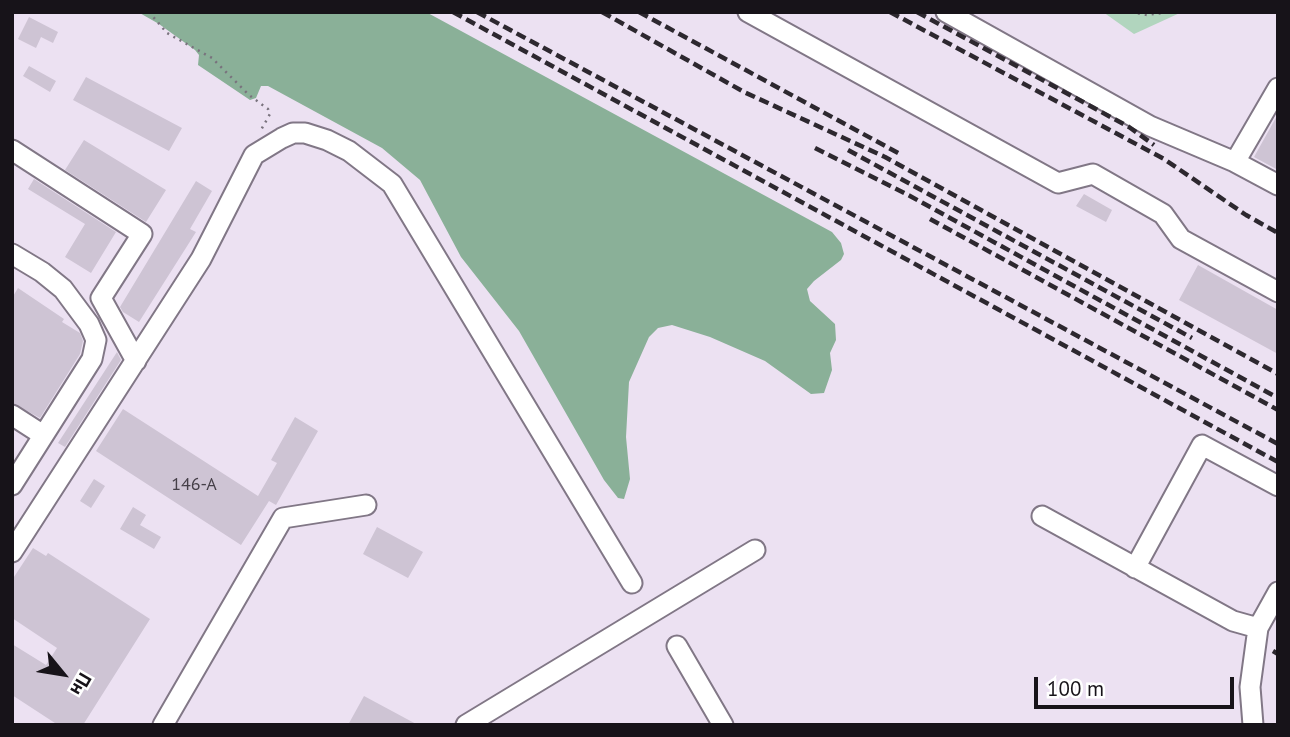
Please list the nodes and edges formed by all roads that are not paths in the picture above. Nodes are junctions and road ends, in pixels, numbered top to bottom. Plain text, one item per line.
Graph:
1 (748, 12) edge
2 (946, 12) edge
3 (1278, 88) edge
4 (12, 150) edge
5 (1235, 162) junction
6 (1278, 185) edge
7 (12, 254) edge
8 (1278, 292) edge
9 (136, 361) junction
10 (12, 415) edge
11 (43, 435) junction
12 (12, 485) edge
13 (1278, 486) edge
14 (366, 505) dead end
15 (1042, 516) dead end
16 (755, 550) dead end
17 (12, 552) edge
18 (1135, 568) junction
19 (632, 583) dead end
20 (1278, 592) edge
21 (1258, 628) junction
22 (677, 646) dead end
23 (163, 725) edge
24 (466, 725) edge
25 (723, 725) edge
26 (1253, 725) edge

1 - 8 lane
2 - 5 lane
3 - 5 lane
4 - 9 lane
5 - 6 lane
7 - 11 lane
9 - 17 lane
9 - 19 lane
10 - 11 lane
11 - 12 lane
13 - 18 lane
14 - 23 lane
15 - 18 lane
16 - 24 lane
18 - 21 lane
20 - 21 lane
21 - 26 lane
22 - 25 lane

